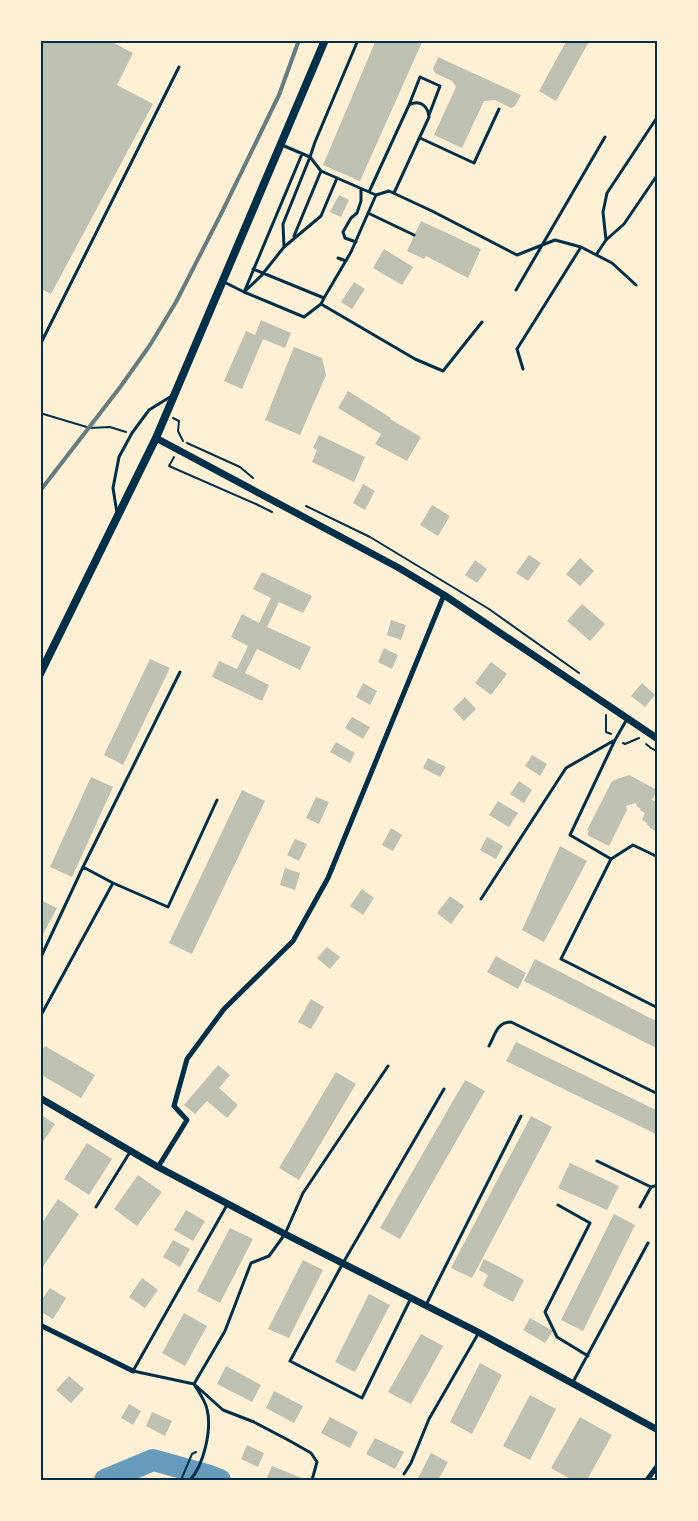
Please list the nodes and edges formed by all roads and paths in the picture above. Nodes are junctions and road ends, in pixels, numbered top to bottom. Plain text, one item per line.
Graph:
1 (325, 40) edge
2 (358, 40) edge
3 (179, 67) dead end
4 (409, 105) junction
5 (499, 109) dead end
6 (657, 116) edge
7 (429, 117) junction
8 (605, 137) dead end
9 (420, 138) junction
10 (280, 145) junction
11 (302, 154) junction
12 (310, 157) junction
13 (321, 171) junction
14 (657, 174) edge
15 (337, 178) junction
16 (361, 189) junction
17 (369, 192) junction
18 (394, 193) junction
19 (376, 195) junction
20 (368, 213) junction
21 (414, 235) dead end
22 (294, 238) junction
23 (606, 240) junction
24 (356, 243) junction
25 (542, 245) junction
26 (284, 247) junction
27 (581, 247) junction
28 (596, 255) junction
29 (338, 258) dead end
30 (346, 261) junction
31 (253, 269) junction
32 (264, 273) junction
33 (224, 282) junction
34 (636, 285) dead end
35 (516, 290) dead end
36 (244, 292) junction
37 (324, 298) junction
38 (321, 304) junction
39 (482, 322) dead end
40 (40, 345) edge
41 (523, 369) dead end
42 (174, 395) junction
43 (40, 413) edge
44 (166, 415) junction
45 (132, 434) junction
46 (156, 438) junction
47 (183, 441) dead end
48 (178, 450) junction
49 (277, 515) dead end
50 (117, 517) junction
51 (444, 595) junction
52 (180, 672) dead end
53 (40, 674) edge
54 (606, 715) dead end
55 (628, 718) junction
56 (615, 739) junction
57 (657, 739) edge
58 (651, 748) dead end
59 (217, 800) dead end
60 (657, 857) edge
61 (611, 859) junction
62 (83, 867) junction
63 (112, 883) junction
64 (481, 899) dead end
65 (40, 959) edge
66 (657, 1008) edge
67 (40, 1017) edge
68 (489, 1046) dead end
69 (388, 1066) dead end
70 (444, 1089) dead end
71 (657, 1094) edge
72 (40, 1098) edge
73 (521, 1116) dead end
74 (130, 1151) junction
75 (597, 1161) dead end
76 (158, 1167) junction
77 (657, 1185) edge
78 (651, 1187) junction
79 (228, 1204) junction
80 (558, 1205) dead end
81 (96, 1207) dead end
82 (640, 1207) dead end
83 (285, 1234) junction
84 (648, 1243) dead end
85 (343, 1263) junction
86 (411, 1298) junction
87 (425, 1306) junction
88 (40, 1324) edge
89 (478, 1332) junction
90 (588, 1356) junction
91 (133, 1371) junction
92 (194, 1384) junction
93 (572, 1384) junction
94 (657, 1430) edge
95 (192, 1454) dead end
96 (657, 1466) edge
97 (404, 1474) dead end
98 (181, 1480) edge
99 (190, 1480) edge
100 (312, 1480) edge
101 (647, 1480) edge

1 - 10 main road
2 - 12 lane
3 - 40 lane
4 - 7 lane
4 - 7 lane
4 - 17 lane
5 - 9 lane
6 - 23 lane
7 - 9 lane
8 - 25 lane
9 - 18 lane
10 - 11 lane
10 - 33 main road
11 - 12 lane
11 - 31 lane
12 - 13 lane
12 - 26 lane
13 - 15 lane
13 - 22 lane
14 - 23 lane
15 - 16 lane
15 - 22 lane
16 - 17 lane
16 - 24 lane
17 - 19 lane
18 - 19 lane
18 - 25 lane
19 - 20 lane
20 - 21 lane
20 - 24 lane
22 - 26 lane
23 - 28 lane
24 - 30 lane
25 - 27 lane
25 - 35 lane
26 - 32 lane
27 - 28 lane
27 - 41 lane
28 - 34 lane
29 - 30 lane
30 - 37 lane
31 - 32 lane
31 - 36 lane
32 - 36 lane
32 - 37 lane
33 - 36 lane
33 - 42 main road
36 - 38 lane
37 - 38 lane
38 - 39 lane
42 - 44 main road
42 - 45 lane
43 - 45 path
44 - 46 main road
44 - 47 path
45 - 50 lane
46 - 48 street
46 - 50 main road
48 - 49 path
48 - 51 street
50 - 53 main road
51 - 55 street
51 - 76 street
52 - 62 lane
54 - 56 path
55 - 56 lane
55 - 57 street
56 - 58 path
56 - 61 lane
56 - 64 lane
59 - 63 lane
60 - 61 lane
61 - 66 lane
62 - 63 lane
62 - 65 lane
63 - 67 lane
68 - 71 lane
69 - 83 lane
70 - 85 lane
72 - 74 street
73 - 87 lane
74 - 76 street
74 - 81 lane
75 - 78 lane
76 - 79 street
77 - 78 lane
78 - 82 lane
79 - 83 street
79 - 91 lane
80 - 90 lane
83 - 85 street
83 - 92 lane
84 - 90 lane
85 - 86 street
85 - 86 lane
86 - 87 street
87 - 89 street
88 - 91 street
89 - 93 street
89 - 97 lane
90 - 93 lane
91 - 92 lane
92 - 99 lane
92 - 100 lane
93 - 94 street
95 - 98 path
96 - 101 street

